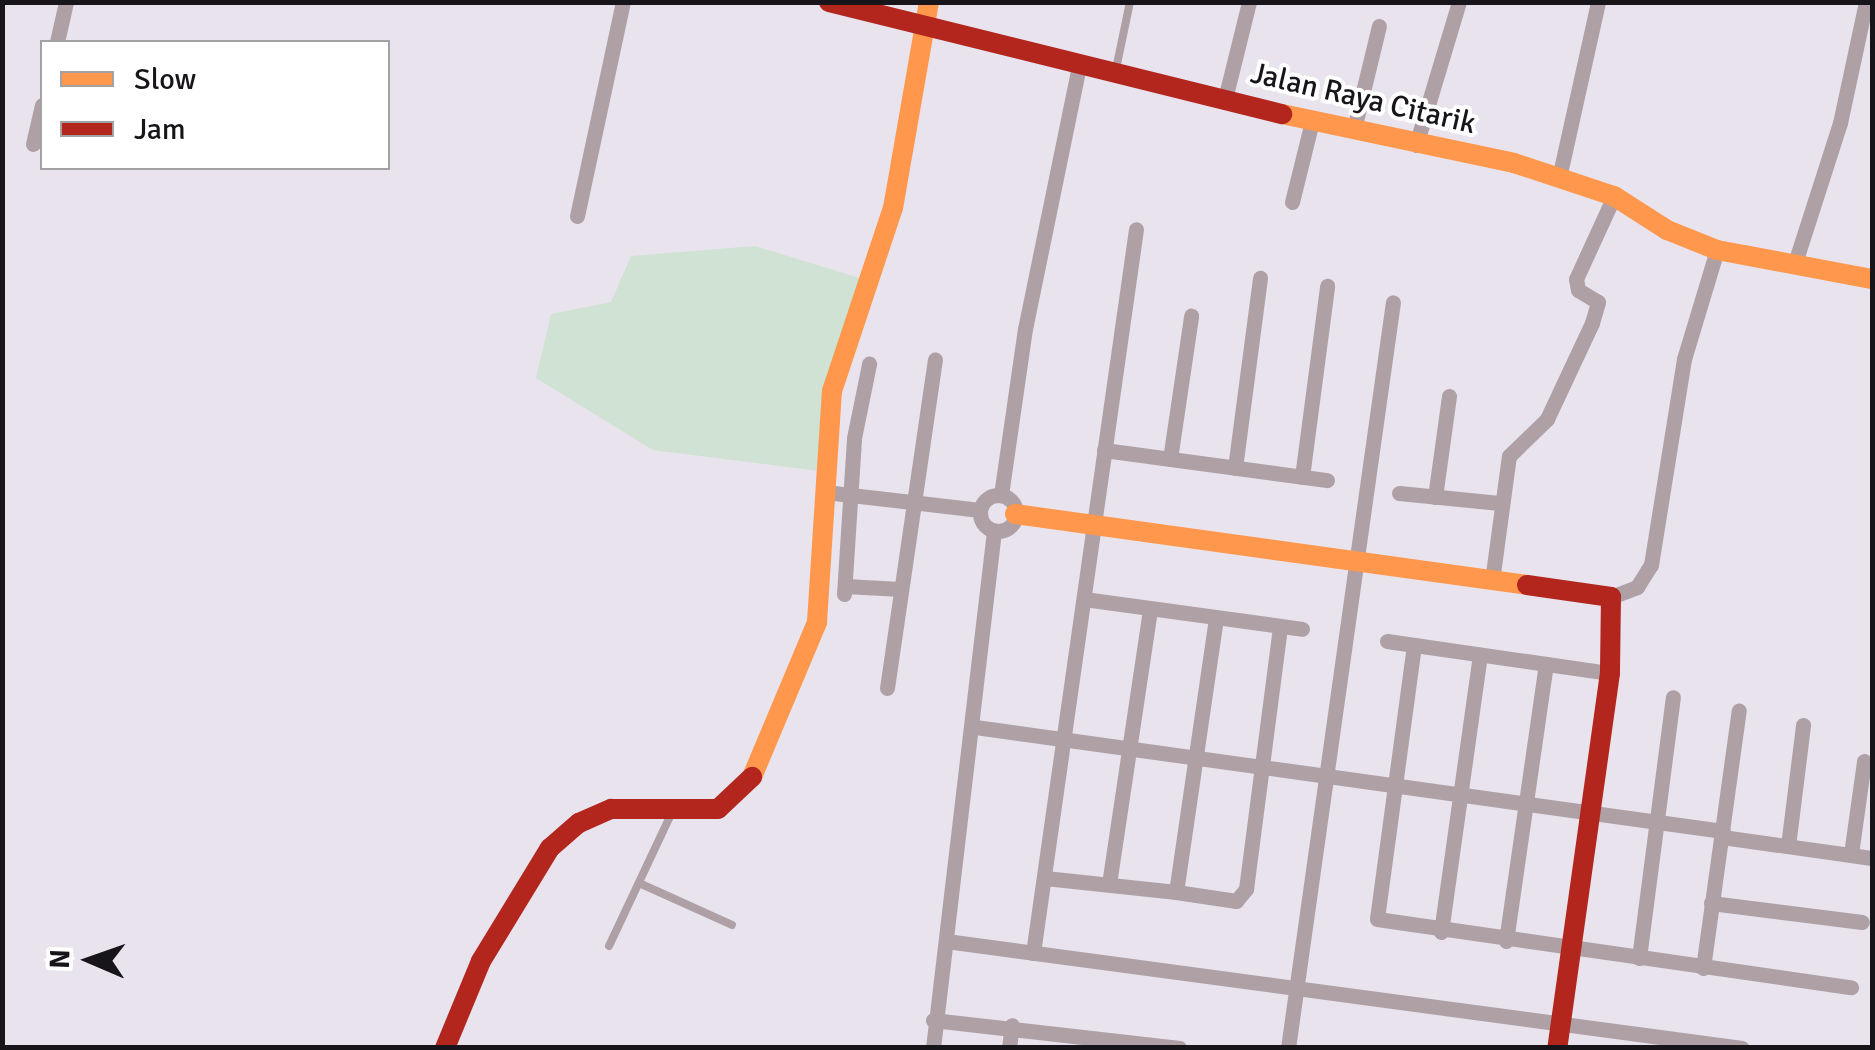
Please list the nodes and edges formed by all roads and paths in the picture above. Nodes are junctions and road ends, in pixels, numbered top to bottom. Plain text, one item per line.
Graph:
1 (66, 2) edge
2 (623, 2) edge
3 (829, 2) edge
4 (929, 2) edge
5 (1130, 2) edge
6 (1249, 2) edge
7 (1460, 2) edge
8 (1598, 2) edge
9 (1866, 2) edge
10 (924, 24) junction
11 (1379, 26) dead end
12 (57, 40) edge
13 (1078, 65) junction
14 (1115, 74) junction
15 (1225, 99) junction
16 (40, 115) edge
17 (1312, 121) junction
18 (1354, 129) junction
19 (34, 144) dead end
20 (1416, 145) junction
21 (1559, 178) junction
22 (1614, 196) junction
23 (1292, 202) dead end
24 (577, 216) dead end
25 (1136, 229) dead end
26 (1717, 250) junction
27 (1794, 266) junction
28 (1260, 278) dead end
29 (1872, 279) edge
30 (1327, 286) dead end
31 (1393, 302) dead end
32 (1191, 316) dead end
33 (935, 360) dead end
34 (869, 364) dead end
35 (1450, 396) dead end
36 (1104, 450) junction
37 (1170, 459) junction
38 (1235, 468) junction
39 (1302, 477) junction
40 (1327, 480) dead end
41 (825, 492) junction
42 (1399, 493) dead end
43 (850, 494) junction
44 (1001, 496) junction
45 (1435, 498) junction
46 (914, 502) junction
47 (1500, 503) junction
48 (980, 510) junction
49 (1016, 514) junction
50 (1092, 528) junction
51 (994, 531) junction
52 (1356, 562) junction
53 (1492, 581) junction
54 (902, 589) junction
55 (1611, 598) junction
56 (1084, 600) junction
57 (1150, 610) junction
58 (1216, 618) junction
59 (1280, 626) junction
60 (1302, 629) dead end
61 (1386, 641) dead end
62 (1414, 645) junction
63 (1480, 655) junction
64 (1546, 664) junction
65 (1610, 673) junction
66 (887, 688) dead end
67 (1673, 697) dead end
68 (1739, 710) dead end
69 (1803, 725) dead end
70 (975, 727) junction
71 (1063, 739) junction
72 (1130, 747) junction
73 (1194, 758) junction
74 (1864, 761) dead end
75 (1262, 767) junction
76 (1326, 776) junction
77 (1395, 784) junction
78 (1459, 795) junction
79 (1524, 804) junction
80 (674, 808) junction
81 (1590, 813) junction
82 (1658, 821) junction
83 (1722, 834) junction
84 (1788, 846) junction
85 (1851, 854) junction
86 (1872, 858) edge
87 (1045, 878) junction
88 (638, 882) junction
89 (1109, 884) junction
90 (1176, 892) junction
91 (1711, 903) junction
92 (1862, 922) dead end
93 (732, 925) dead end
94 (1441, 932) junction
95 (946, 941) junction
96 (1506, 941) junction
97 (609, 946) dead end
98 (1571, 949) junction
99 (1033, 953) junction
100 (1639, 958) junction
101 (1702, 968) junction
102 (1296, 986) junction
103 (1851, 987) dead end
104 (932, 1020) junction
105 (1560, 1024) junction
106 (1012, 1025) junction
107 (445, 1048) edge
108 (934, 1048) edge
109 (1009, 1048) edge
110 (1178, 1048) edge
111 (1288, 1048) edge
112 (1557, 1048) edge
113 (1742, 1048) edge

1 - 12 street
2 - 24 street
3 - 10 street, Jalan Raya Citarik
4 - 10 street
5 - 14 lane
6 - 15 street
7 - 20 street
8 - 21 street
9 - 27 street
10 - 13 street, Jalan Raya Citarik
10 - 41 street
11 - 18 street
13 - 14 street, Jalan Raya Citarik
13 - 44 street
14 - 15 street, Jalan Raya Citarik
15 - 17 street, Jalan Raya Citarik
16 - 19 street
17 - 18 street, Jalan Raya Citarik
17 - 23 street
18 - 20 street, Jalan Raya Citarik
20 - 21 street, Jalan Raya Citarik
21 - 22 street, Jalan Raya Citarik
22 - 26 street, Jalan Raya Citarik
22 - 47 street
25 - 36 street
26 - 27 street, Jalan Raya Citarik
26 - 55 street
27 - 29 street, Jalan Raya Citarik
28 - 38 street
30 - 39 street
31 - 52 street
32 - 37 street
33 - 46 street
34 - 43 street
35 - 45 street
36 - 37 street
36 - 50 street
37 - 38 street
38 - 39 street
39 - 40 street
41 - 43 street
41 - 80 street
42 - 45 street
43 - 46 street
43 - 54 street
44 - 48 street
44 - 49 street
45 - 47 street
46 - 48 street
46 - 54 street
47 - 53 street
48 - 51 street
49 - 50 street
49 - 51 street
50 - 52 street
50 - 56 street
51 - 70 street
52 - 53 street
52 - 76 street
53 - 55 street
54 - 66 street
55 - 65 street
56 - 57 street
56 - 71 street
57 - 58 street
57 - 72 street
58 - 59 street
58 - 73 street
59 - 60 street
59 - 75 street
61 - 62 street
62 - 63 street
62 - 77 street
63 - 64 street
63 - 78 street
64 - 65 street
64 - 79 street
65 - 81 street
67 - 82 street
68 - 83 street
69 - 84 street
70 - 71 street
70 - 95 street
71 - 72 street
71 - 87 street
72 - 73 street
72 - 89 street
73 - 75 street
73 - 90 street
74 - 85 street
75 - 76 street
75 - 90 street
76 - 77 street
76 - 102 street
77 - 78 street
77 - 94 street
78 - 79 street
78 - 94 street
79 - 81 street
79 - 96 street
80 - 88 lane
80 - 107 street
81 - 82 street
81 - 98 street
82 - 83 street
82 - 100 street
83 - 84 street
83 - 91 street
84 - 85 street
85 - 86 street
87 - 89 street
87 - 99 street
88 - 93 lane
88 - 97 lane
89 - 90 street
91 - 92 street
91 - 101 street
94 - 96 street
95 - 99 street
95 - 104 street
96 - 98 street
98 - 100 street
98 - 105 street
99 - 102 street
100 - 101 street
101 - 103 street
102 - 105 street
102 - 111 street
104 - 106 street
104 - 108 street
105 - 112 street
105 - 113 street
106 - 109 street
106 - 110 street

